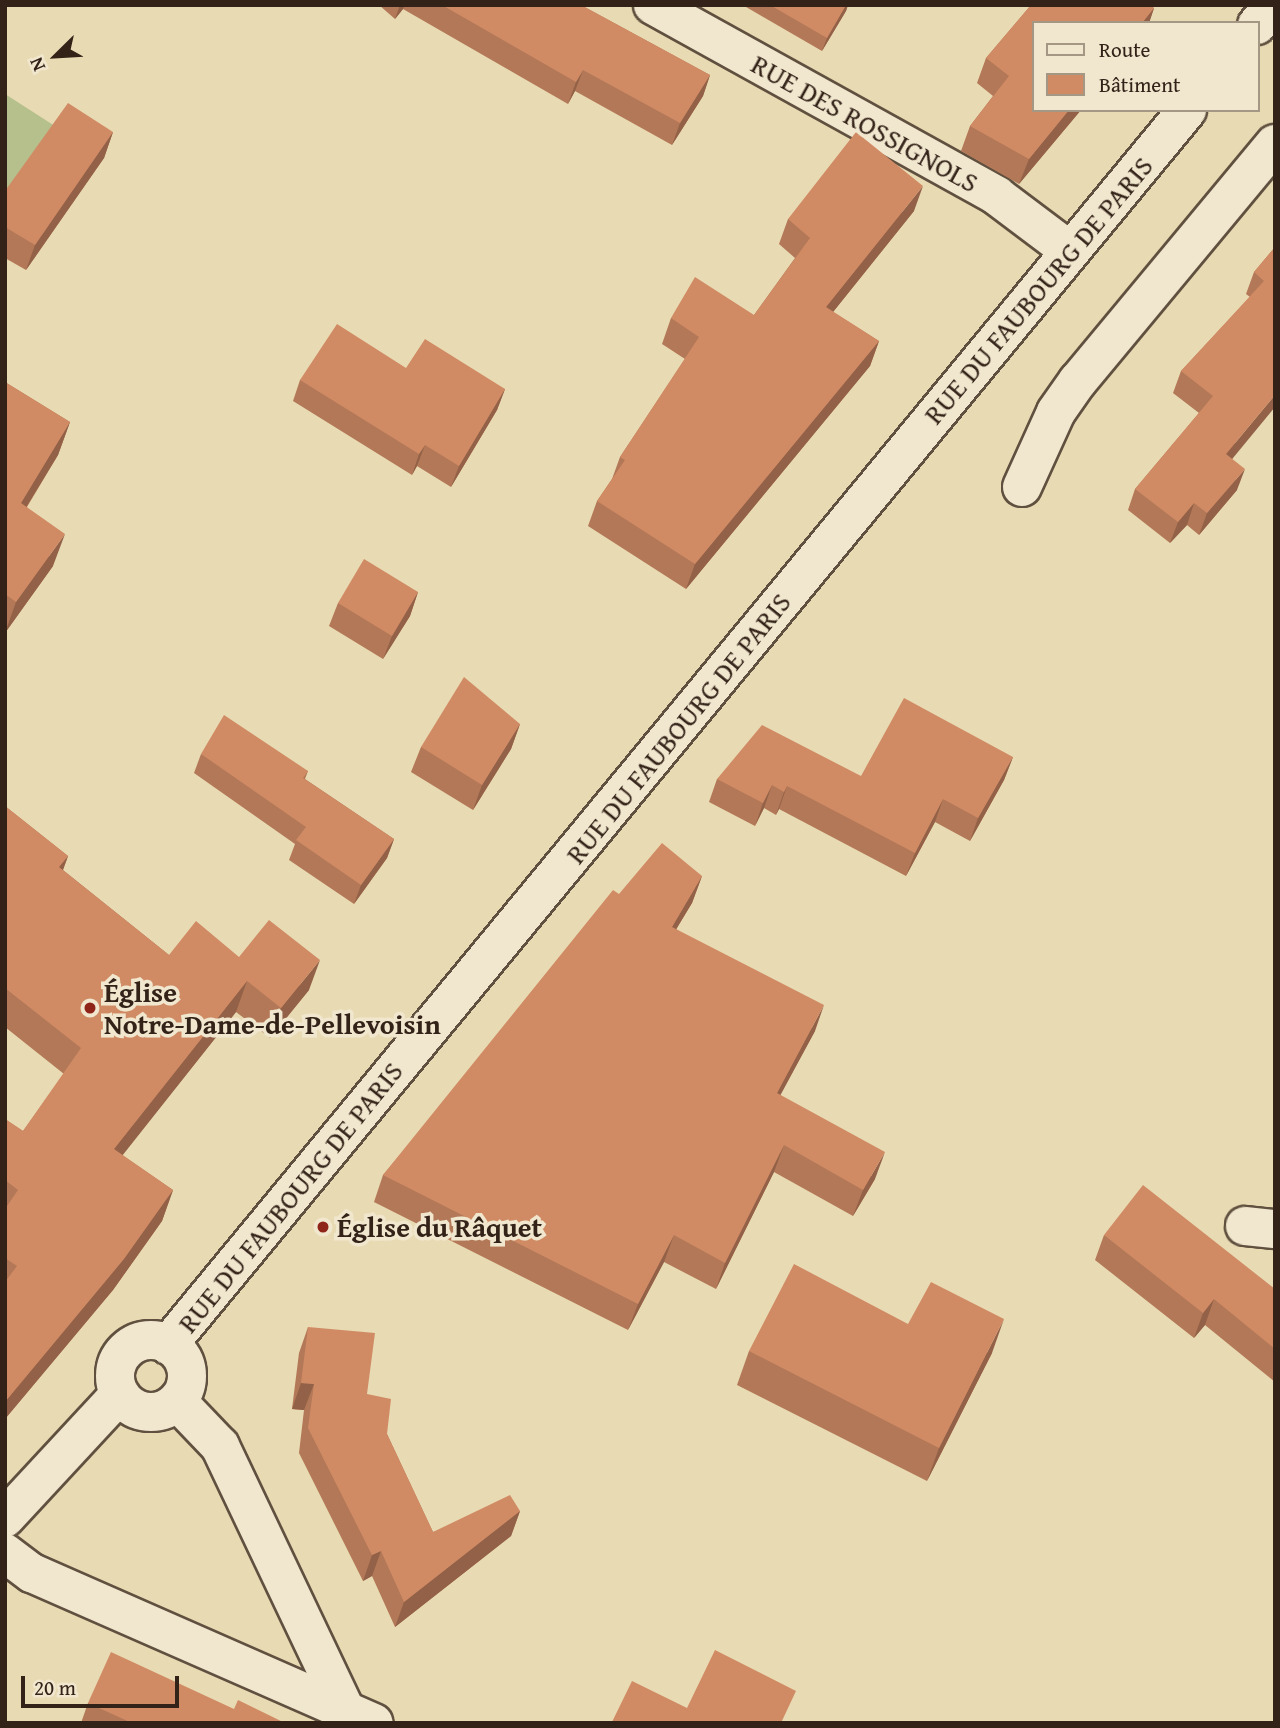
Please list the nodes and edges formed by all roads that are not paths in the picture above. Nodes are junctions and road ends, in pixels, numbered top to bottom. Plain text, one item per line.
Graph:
1 (653, 5) edge
2 (1273, 5) edge
3 (1259, 22) edge
4 (1185, 112) edge
5 (1275, 144) edge
6 (1070, 251) junction
7 (1022, 487) dead end
8 (168, 1345) junction
9 (120, 1394) junction
10 (177, 1401) junction
11 (5, 1518) edge
12 (5, 1553) edge
13 (357, 1718) edge

1 - 6 main road, RUE DES ROSSIGNOLS
2 - 3 main road
4 - 6 main road, RUE DU FAUBOURG DE PARIS
5 - 7 main road
6 - 8 main road, RUE DU FAUBOURG DE PARIS
8 - 9 main road
8 - 10 main road
9 - 10 main road
9 - 11 main road
10 - 13 main road
12 - 13 main road

